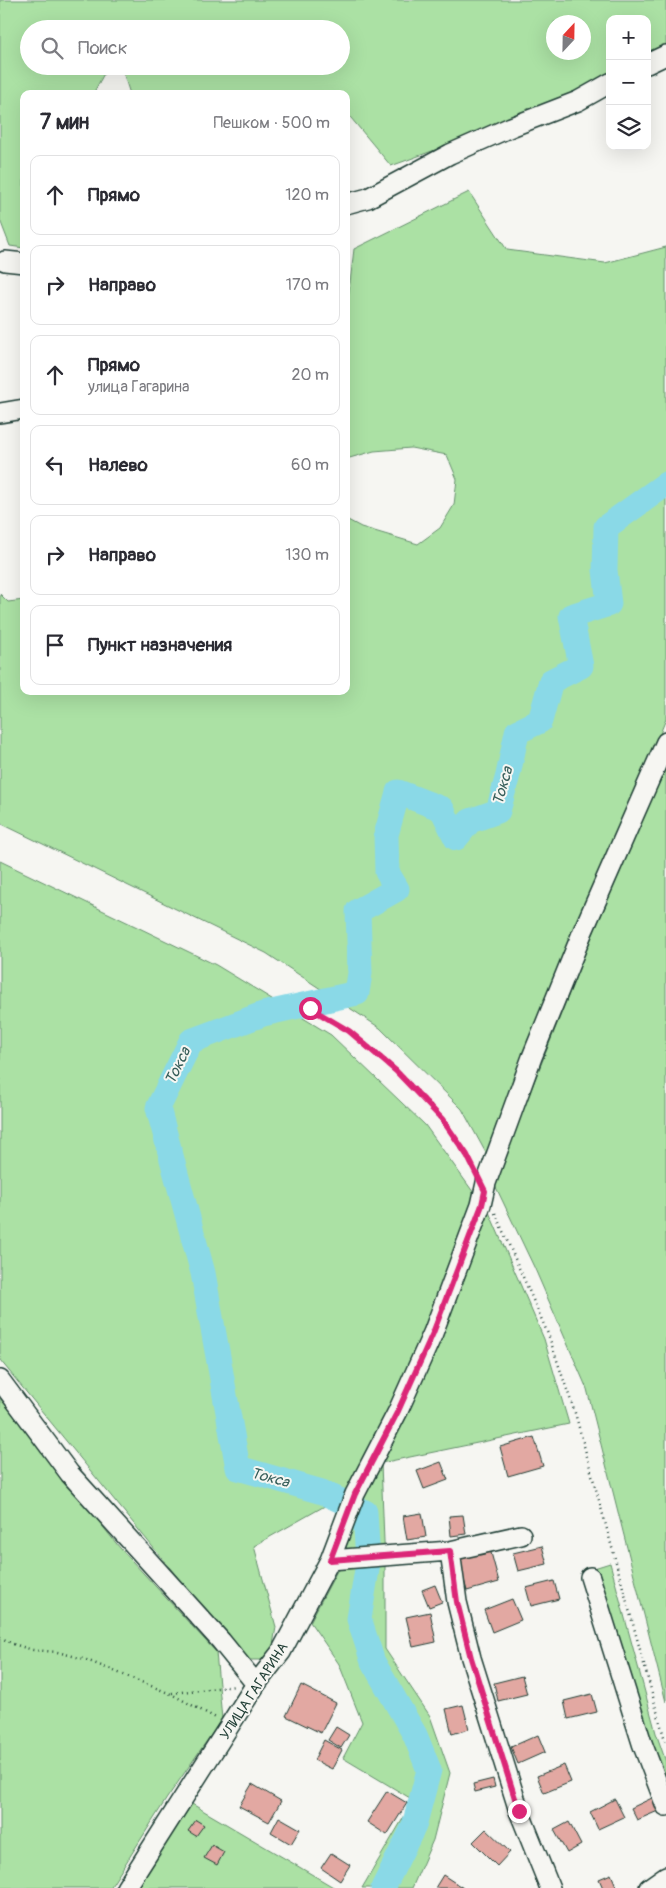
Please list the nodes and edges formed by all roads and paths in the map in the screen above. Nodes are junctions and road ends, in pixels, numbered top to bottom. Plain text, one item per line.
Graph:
1 (666, 55) edge
2 (651, 62) edge
3 (606, 85) edge
4 (350, 203) edge
5 (5, 261) dead end
6 (20, 262) edge
7 (20, 410) edge
8 (0, 413) edge
9 (666, 742) edge
10 (310, 1008) dead end
11 (485, 1191) junction
12 (0, 1380) edge
13 (521, 1535) dead end
14 (450, 1551) junction
15 (330, 1560) junction
16 (590, 1577) dead end
17 (0, 1637) edge
18 (256, 1684) junction
19 (171, 1694) junction
20 (230, 1726) junction
21 (666, 1744) edge
22 (666, 1806) edge
23 (666, 1876) edge
24 (126, 1888) edge
25 (550, 1888) edge
26 (648, 1888) edge

1 - 2 street
3 - 4 street
5 - 6 street
7 - 8 street
9 - 11 street, УЛИЦА ГАГАРИНА
10 - 11 path
11 - 15 street, УЛИЦА ГАГАРИНА
11 - 21 path
12 - 18 street
13 - 14 street
14 - 15 street
14 - 25 street
15 - 18 street, УЛИЦА ГАГАРИНА
16 - 22 street
17 - 19 path
18 - 19 path
18 - 20 street, УЛИЦА ГАГАРИНА
19 - 20 path
20 - 24 street, УЛИЦА ГАГАРИНА
23 - 26 street

